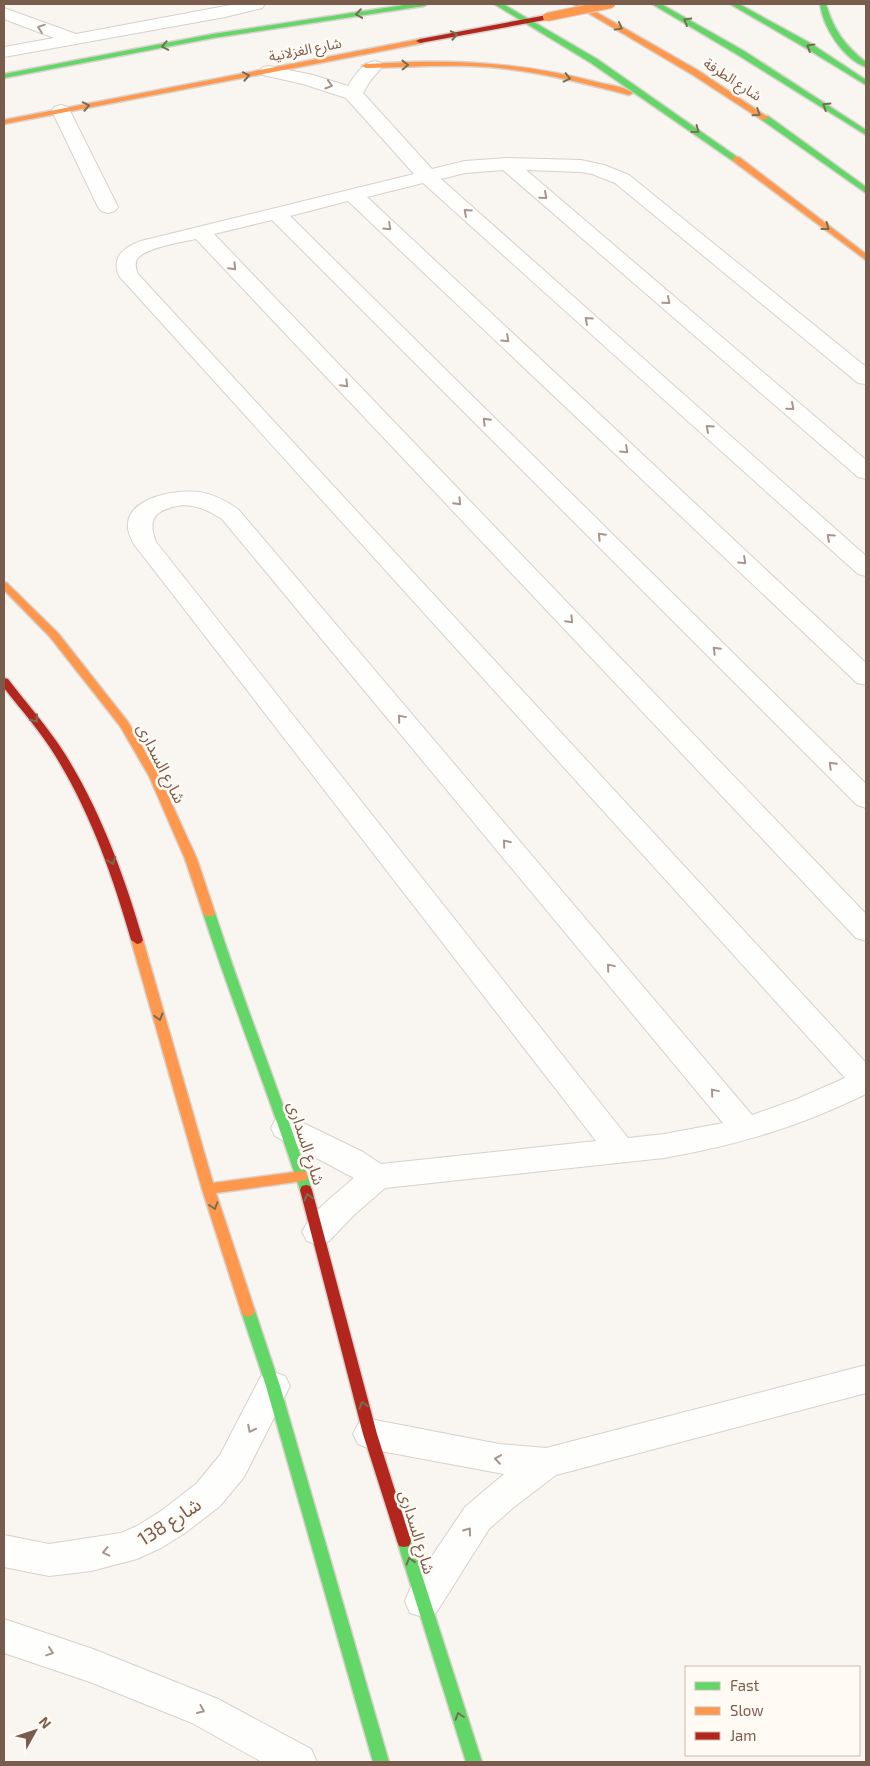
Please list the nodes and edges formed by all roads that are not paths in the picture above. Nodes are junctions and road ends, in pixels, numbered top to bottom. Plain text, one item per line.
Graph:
1 (256, 4) edge
2 (424, 4) edge
3 (498, 4) edge
4 (577, 4) edge
5 (611, 4) edge
6 (656, 4) edge
7 (734, 4) edge
8 (823, 4) edge
9 (296, 11) dead end
10 (4, 13) edge
11 (528, 20) junction
12 (213, 36) junction
13 (75, 39) junction
14 (4, 52) edge
15 (121, 54) junction
16 (866, 65) edge
17 (374, 66) junction
18 (269, 71) junction
19 (4, 76) edge
20 (866, 83) edge
21 (353, 94) junction
22 (656, 101) junction
23 (61, 111) junction
24 (4, 122) edge
25 (866, 133) edge
26 (507, 164) junction
27 (427, 176) junction
28 (866, 191) edge
29 (352, 194) junction
30 (108, 207) dead end
31 (276, 213) junction
32 (200, 232) junction
33 (866, 258) edge
34 (866, 378) edge
35 (866, 472) edge
36 (866, 569) edge
37 (4, 585) edge
38 (866, 677) edge
39 (4, 681) edge
40 (866, 799) edge
41 (866, 931) edge
42 (866, 1082) edge
43 (286, 1128) junction
44 (746, 1129) junction
45 (621, 1151) junction
46 (302, 1176) junction
47 (377, 1176) junction
48 (208, 1189) junction
49 (318, 1232) junction
50 (866, 1379) edge
51 (273, 1386) junction
52 (370, 1434) junction
53 (546, 1463) junction
54 (4, 1551) edge
55 (423, 1601) junction
56 (4, 1636) edge
57 (298, 1762) edge
58 (381, 1762) edge
59 (474, 1762) edge

1 - 13 street
2 -> 12 street, شارع الغزلانية
3 - 11 street
4 -> 28 street, شارع الطرفة
5 - 11 street, شارع الغزلانية, bridge
25 -> 6 street, شارع الطرفة
20 -> 7 street
8 - 16 street
9 - 12 street
13 -> 10 street
18 -> 11 street, شارع الغزلانية
11 - 22 street
12 -> 15 street, شارع الغزلانية
13 - 14 street
13 - 15 street
15 - 19 street, شارع الغزلانية
17 - 18 street
17 - 21 street
17 -> 22 street
18 -> 21 street
23 -> 18 street, شارع الغزلانية
21 - 27 street
22 -> 33 street
23 - 24 street, شارع الغزلانية
23 - 30 street
26 - 27 street
26 - 34 street
26 -> 35 street
27 - 29 street
36 -> 27 street
29 - 31 street
29 -> 38 street
31 - 32 street
40 -> 31 street
32 -> 41 street
32 - 42 street
37 - 43 street, شارع السدارى
39 -> 48 street
42 - 44 street
43 - 46 street, شارع السدارى
43 - 47 street
44 - 45 street
44 -> 45 street
45 - 47 street
46 - 48 street
49 -> 46 street, شارع السدارى
47 - 49 street
48 -> 51 street
52 -> 49 street, شارع السدارى
50 - 53 street
51 -> 54 street, شارع 138
51 - 58 street
53 -> 52 street
55 -> 52 street, شارع السدارى
55 -> 53 street
59 -> 55 street, شارع السدارى
56 -> 57 street

